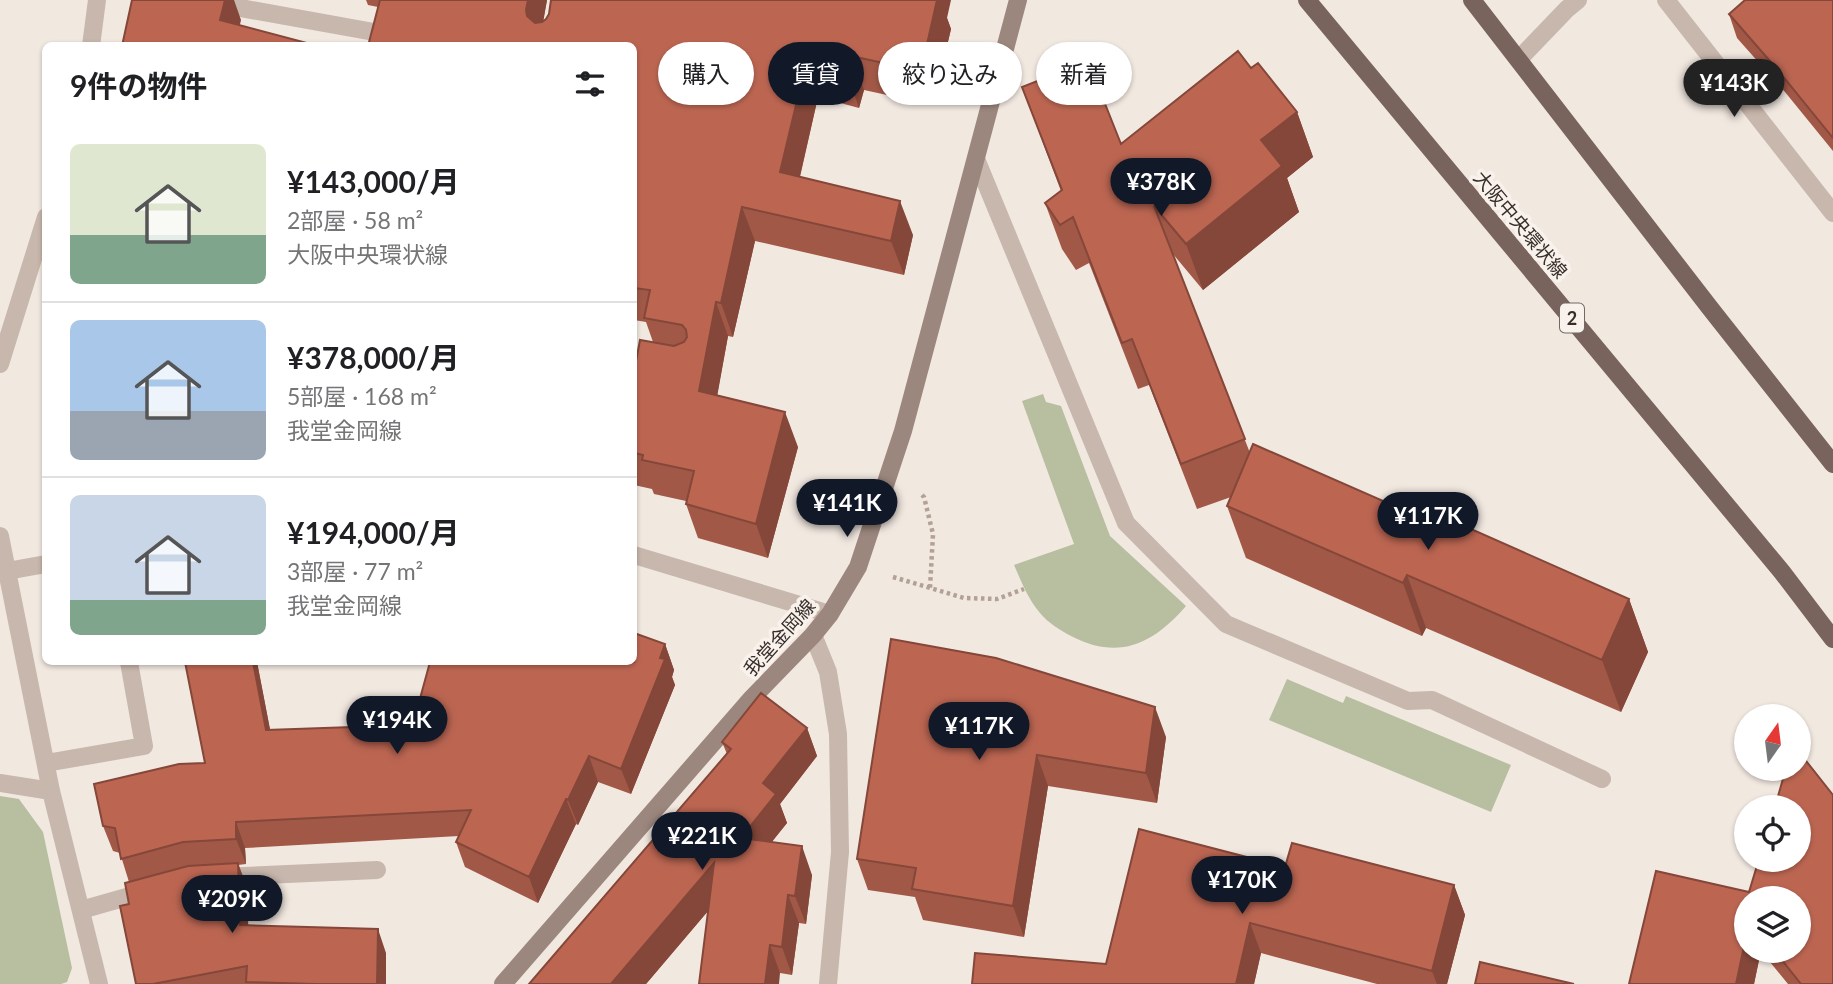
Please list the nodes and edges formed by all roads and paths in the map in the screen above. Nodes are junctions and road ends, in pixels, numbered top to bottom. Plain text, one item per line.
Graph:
1 (97, 0) edge
2 (195, 0) edge
3 (1018, 0) edge
4 (1307, 0) edge
5 (1472, 0) edge
6 (1578, 0) edge
7 (1666, 0) edge
8 (374, 32) edge
9 (92, 42) edge
10 (1519, 59) junction
11 (976, 159) junction
12 (1833, 214) edge
13 (42, 230) edge
14 (0, 364) edge
15 (1833, 464) edge
16 (889, 475) junction
17 (0, 536) edge
18 (637, 556) edge
19 (42, 565) edge
20 (858, 567) junction
21 (7, 571) junction
22 (930, 588) junction
23 (1024, 589) dead end
24 (830, 614) junction
25 (813, 635) junction
26 (1833, 639) edge
27 (130, 665) edge
28 (46, 763) junction
29 (1602, 779) dead end
30 (0, 783) edge
31 (51, 791) junction
32 (377, 870) dead end
33 (208, 878) edge
34 (170, 885) edge
35 (81, 910) junction
36 (99, 984) edge
37 (503, 984) edge
38 (828, 984) edge

1 - 9 street
2 - 8 street
3 - 11 main road, 我堂金岡線
4 - 26 main road, 大阪中央環状線 / 2
5 - 10 main road
6 - 10 street
7 - 12 street
10 - 15 main road
11 - 16 main road, 我堂金岡線
11 - 29 street
13 - 14 street
16 - 20 main road, 我堂金岡線
16 - 22 path
17 - 21 street
18 - 24 street
19 - 21 street
20 - 22 path
20 - 24 main road, 我堂金岡線
21 - 28 street
22 - 23 path
24 - 25 main road, 我堂金岡線
25 - 37 main road, 我堂金岡線
25 - 38 street
27 - 28 street
28 - 31 street
30 - 31 street
31 - 35 street
32 - 33 street
34 - 35 street
35 - 36 street

